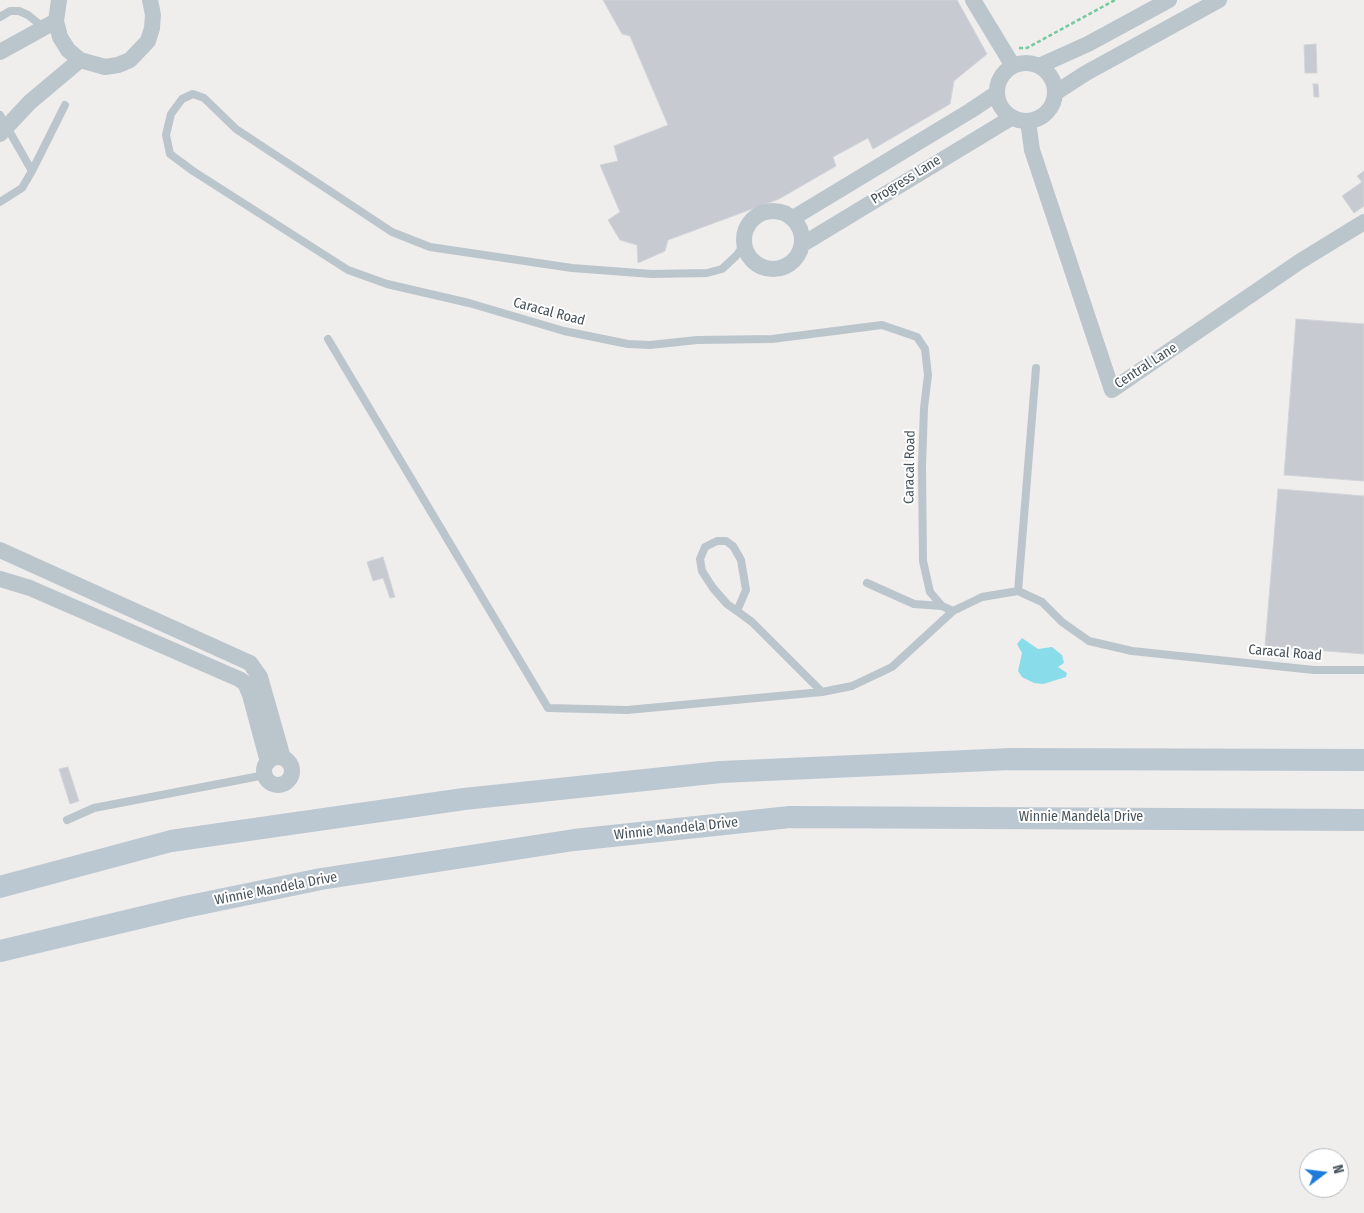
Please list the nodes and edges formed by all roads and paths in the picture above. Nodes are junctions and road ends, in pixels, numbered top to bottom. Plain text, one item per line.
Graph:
1 (59, 0) edge
2 (150, 0) edge
3 (973, 0) edge
4 (1116, 0) edge
5 (1169, 0) edge
6 (1220, 0) edge
7 (0, 16) edge
8 (50, 25) junction
9 (1001, 47) junction
10 (0, 52) edge
11 (80, 60) junction
12 (1013, 66) junction
13 (1039, 66) junction
14 (997, 92) junction
15 (1055, 94) junction
16 (65, 105) dead end
17 (1011, 118) junction
18 (1028, 121) junction
19 (2, 125) edge
20 (32, 171) junction
21 (0, 202) edge
22 (793, 218) junction
23 (1364, 222) edge
24 (803, 244) junction
25 (744, 245) junction
26 (328, 339) dead end
27 (1036, 368) dead end
28 (0, 550) edge
29 (0, 579) edge
30 (867, 583) dead end
31 (1018, 591) junction
32 (942, 606) junction
33 (737, 611) junction
34 (953, 611) junction
35 (1364, 670) edge
36 (822, 692) junction
37 (1364, 760) edge
38 (272, 765) junction
39 (67, 820) dead end
40 (1364, 820) edge
41 (0, 887) edge
42 (0, 952) edge

1 - 8 street
2 - 11 street
3 - 9 street
4 - 9 path
5 - 13 street
6 - 15 street
7 - 8 lane
8 - 10 street
8 - 11 street
9 - 12 street
11 - 19 street
12 - 13 street
12 - 14 street
13 - 15 street
14 - 17 street
14 - 22 street, Progress Lane
15 - 18 street
16 - 20 lane
17 - 18 street
17 - 24 street, Progress Lane
18 - 23 street, Central Lane
19 - 20 lane
20 - 21 lane
22 - 24 street
22 - 25 street
24 - 25 street
25 - 32 lane, Caracal Road
26 - 36 lane
27 - 31 lane
28 - 38 street
29 - 38 street
30 - 32 lane
31 - 34 lane
31 - 35 lane, Caracal Road
32 - 34 lane
33 - 33 lane
33 - 36 lane
34 - 36 lane
37 - 41 main road
38 - 39 lane
40 - 42 main road, Winnie Mandela Drive

